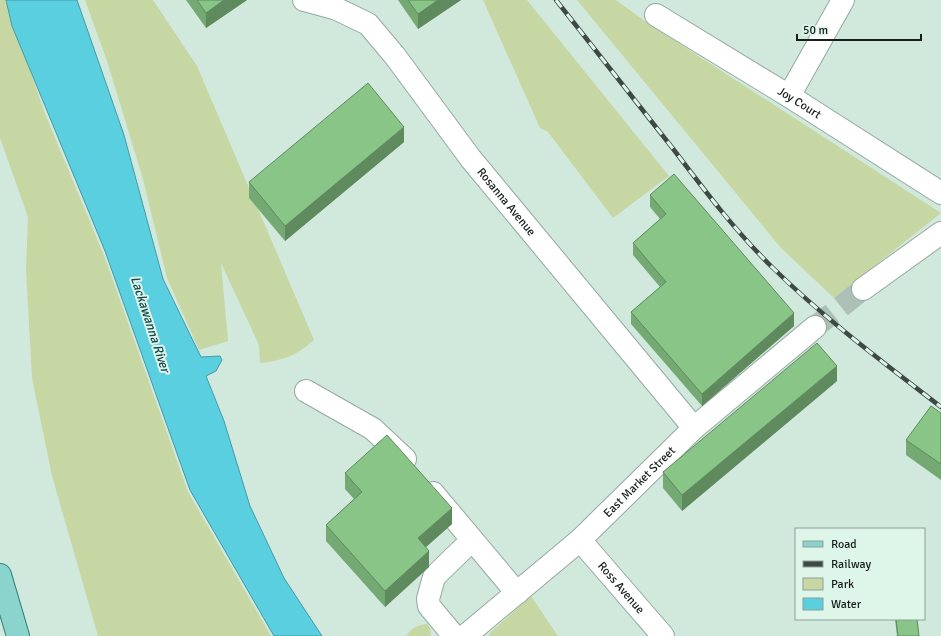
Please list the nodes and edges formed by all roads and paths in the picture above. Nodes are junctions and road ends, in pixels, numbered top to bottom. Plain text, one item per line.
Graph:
1 (304, 0) edge
2 (842, 0) edge
3 (656, 15) dead end
4 (789, 96) junction
5 (941, 193) edge
6 (941, 233) edge
7 (863, 289) tunnel mouth
8 (815, 327) tunnel mouth
9 (306, 390) dead end
10 (694, 428) junction
11 (472, 540) junction
12 (580, 540) junction
13 (0, 575) edge
14 (517, 592) junction
15 (18, 636) edge
16 (454, 636) edge
17 (465, 636) edge
18 (664, 636) edge

1 - 10 street, Rosanna Avenue
2 - 4 street
3 - 4 street, Joy Court
4 - 5 street, Joy Court
6 - 7 street
8 - 10 street, East Market Street
9 - 11 street
10 - 12 street, East Market Street
11 - 14 street
11 - 16 street
12 - 14 street, East Market Street
12 - 18 street, Ross Avenue
13 - 15 main road
14 - 17 street, East Market Street

